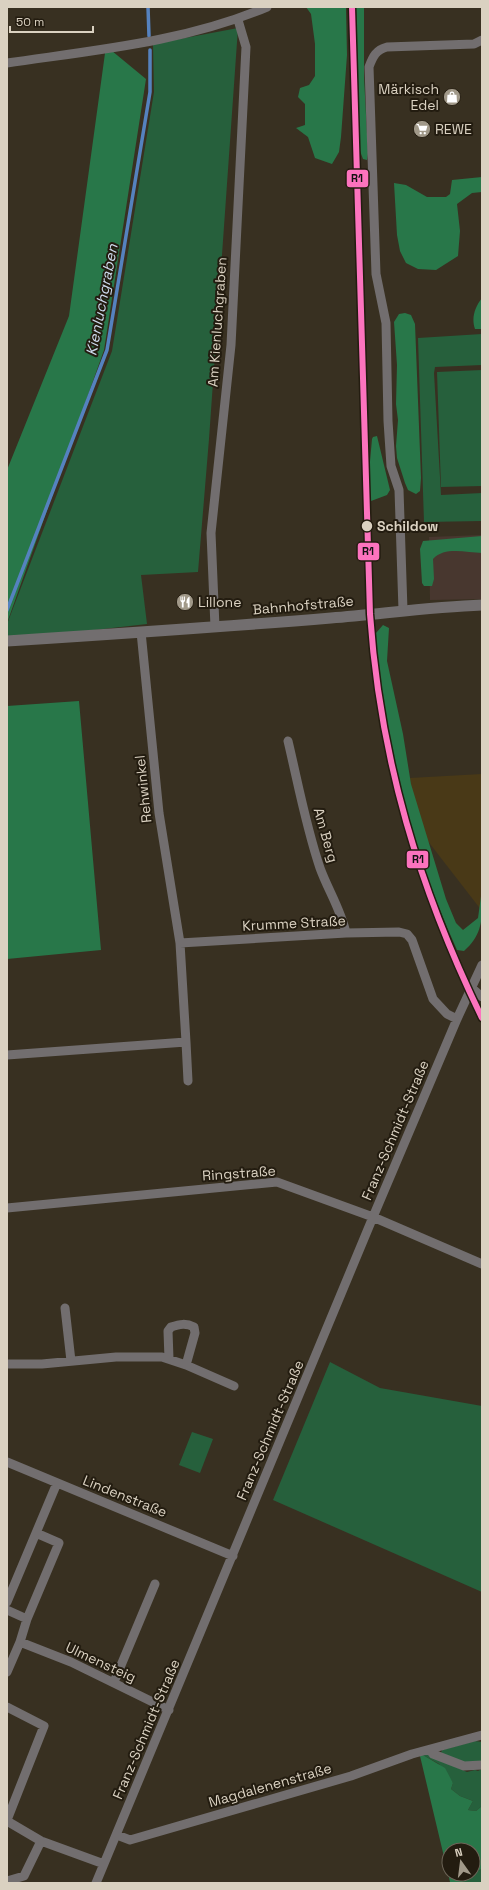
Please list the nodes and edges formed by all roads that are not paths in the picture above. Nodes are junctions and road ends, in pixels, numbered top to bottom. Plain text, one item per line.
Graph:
1 (267, 7) edge
2 (238, 20) junction
3 (482, 40) edge
4 (7, 63) edge
5 (482, 605) edge
6 (403, 610) junction
7 (215, 627) junction
8 (142, 632) junction
9 (7, 641) edge
10 (288, 741) dead end
11 (346, 933) junction
12 (180, 943) junction
13 (482, 965) edge
14 (472, 988) junction
15 (482, 997) edge
16 (457, 1019) junction
17 (186, 1042) junction
18 (7, 1055) edge
19 (188, 1081) dead end
20 (7, 1208) edge
21 (373, 1217) junction
22 (482, 1264) edge
23 (65, 1308) dead end
24 (169, 1358) junction
25 (71, 1361) junction
26 (7, 1364) edge
27 (186, 1365) junction
28 (234, 1386) dead end
29 (7, 1462) edge
30 (57, 1483) junction
31 (36, 1533) junction
32 (233, 1556) junction
33 (155, 1584) dead end
34 (7, 1602) edge
35 (7, 1610) edge
36 (27, 1619) junction
37 (20, 1642) junction
38 (7, 1672) edge
39 (114, 1682) junction
40 (7, 1707) edge
41 (169, 1710) junction
42 (482, 1735) edge
43 (430, 1750) junction
44 (482, 1765) edge
45 (7, 1821) edge
46 (117, 1835) junction
47 (41, 1841) junction
48 (104, 1864) junction
49 (7, 1881) edge
50 (96, 1883) edge

1 - 2 street
2 - 4 street
2 - 7 street, Am Kienluchgraben
3 - 6 street
5 - 6 street, Bahnhofstraße
6 - 7 street, Bahnhofstraße
7 - 8 street, Bahnhofstraße
8 - 9 street, Bahnhofstraße
8 - 12 street, Rehwinkel
10 - 11 street, Am Berg
11 - 12 street, Krumme Straße
11 - 16 street, Krumme Straße
12 - 17 street
13 - 14 street, Franz-Schmidt-Straße
14 - 15 street
14 - 16 street, Franz-Schmidt-Straße
16 - 21 street, Franz-Schmidt-Straße
17 - 18 street
17 - 19 street
20 - 21 street, Ringstraße
21 - 22 street, Ringstraße
21 - 32 street, Franz-Schmidt-Straße
23 - 25 street
24 - 25 street
24 - 27 street
24 - 27 street
25 - 26 street
27 - 28 street
29 - 30 street, Lindenstraße
30 - 31 street
30 - 32 street, Lindenstraße
31 - 34 street
31 - 36 street
32 - 41 street, Franz-Schmidt-Straße
33 - 39 street
35 - 36 street
36 - 37 street
37 - 38 street
37 - 39 street, Ulmensteig
39 - 41 street, Ulmensteig
40 - 45 street
41 - 46 street, Franz-Schmidt-Straße
42 - 43 street, Magdalenenstraße
43 - 44 street
43 - 46 street, Magdalenenstraße
45 - 47 street
46 - 48 street, Franz-Schmidt-Straße
47 - 48 street
47 - 49 street
48 - 50 street, Franz-Schmidt-Straße

